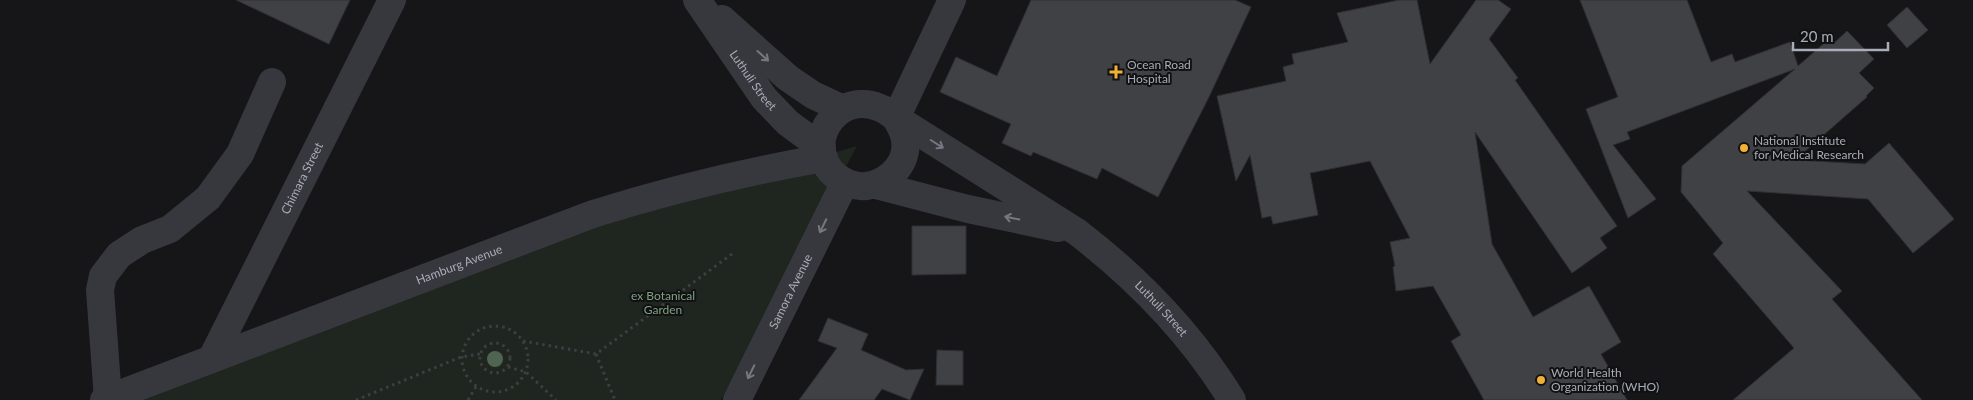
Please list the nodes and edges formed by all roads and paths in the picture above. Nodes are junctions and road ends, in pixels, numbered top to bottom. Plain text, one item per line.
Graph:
1 (392, 0) edge
2 (697, 0) edge
3 (701, 0) edge
4 (952, 0) edge
5 (272, 82) dead end
6 (843, 108) junction
7 (896, 118) junction
8 (823, 153) junction
9 (845, 182) junction
10 (876, 185) junction
11 (1077, 232) junction
12 (732, 254) dead end
13 (523, 341) junction
14 (480, 354) junction
15 (596, 354) junction
16 (461, 357) junction
17 (212, 358) junction
18 (508, 367) junction
19 (526, 372) junction
20 (476, 387) junction
21 (106, 399) edge
22 (356, 400) edge
23 (468, 400) edge
24 (556, 400) edge
25 (615, 400) edge
26 (737, 400) edge
27 (1232, 400) edge

1 - 17 street, Chimara Street
2 - 8 street, Luthuli Street
3 -> 6 street, Luthuli Street
4 - 7 street
5 - 21 street
6 - 7 street
6 - 8 street
7 - 10 street
7 -> 11 street, Luthuli Street
8 - 9 street
8 - 17 street, Hamburg Avenue
9 - 10 street
9 -> 26 street, Samora Avenue
11 -> 10 street, Luthuli Street
11 - 27 street, Luthuli Street
12 - 15 path
13 - 15 path
13 - 16 path
13 - 19 path
14 - 16 path
14 - 18 path
14 - 18 path
15 - 25 path
16 - 20 path
16 - 22 path
17 - 21 street, Hamburg Avenue
18 - 19 path
19 - 20 path
19 - 24 path
20 - 23 path

